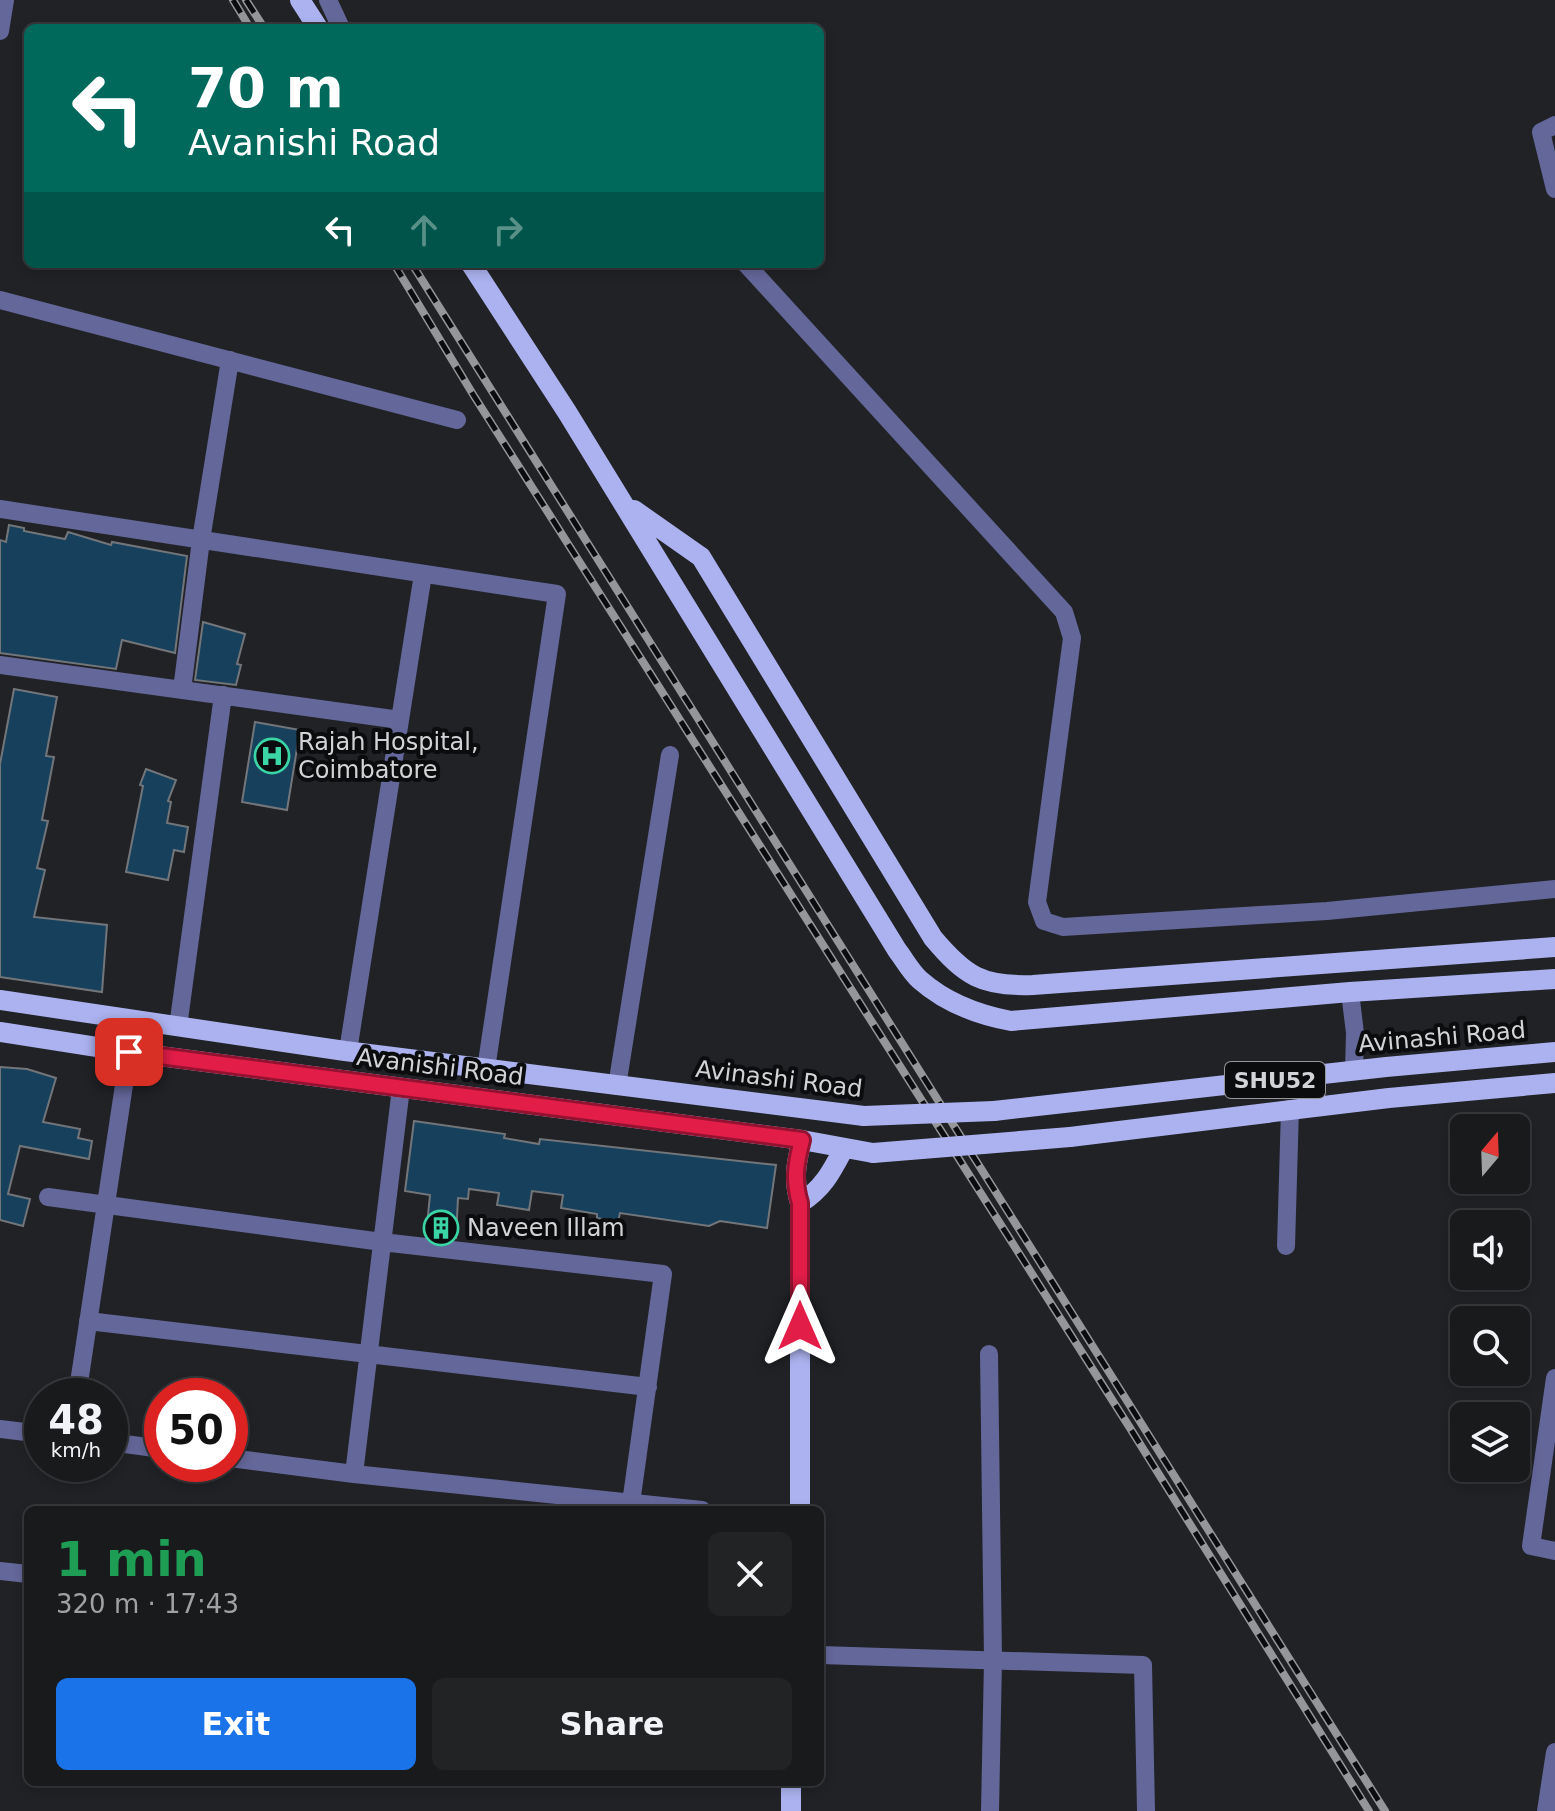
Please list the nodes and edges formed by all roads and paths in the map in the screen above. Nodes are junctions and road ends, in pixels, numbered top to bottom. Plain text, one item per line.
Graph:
1 (5, 0) edge
2 (300, 0) edge
3 (328, 0) edge
4 (315, 24) edge
5 (339, 24) edge
6 (0, 31) edge
7 (1555, 125) edge
8 (1555, 189) edge
9 (474, 268) edge
10 (750, 268) edge
11 (0, 300) edge
12 (230, 360) junction
13 (457, 420) dead end
14 (624, 503) junction
15 (0, 509) edge
16 (201, 540) junction
17 (423, 574) junction
18 (2, 666) edge
19 (0, 685) edge
20 (182, 690) junction
21 (223, 695) junction
22 (400, 720) junction
23 (670, 755) dead end
24 (1555, 889) edge
25 (1555, 947) edge
26 (1555, 979) edge
27 (1350, 992) junction
28 (0, 1000) edge
29 (178, 1027) junction
30 (0, 1032) edge
31 (304, 1045) junction
32 (348, 1051) junction
33 (129, 1052) junction
34 (1555, 1052) edge
35 (461, 1066) junction
36 (486, 1069) junction
37 (1354, 1071) junction
38 (300, 1075) junction
39 (1555, 1083) edge
40 (617, 1086) junction
41 (401, 1088) junction
42 (458, 1095) junction
43 (1290, 1109) junction
44 (802, 1140) junction
45 (844, 1148) junction
46 (48, 1197) dead end
47 (800, 1203) junction
48 (106, 1205) junction
49 (382, 1242) junction
50 (1286, 1246) dead end
51 (88, 1321) junction
52 (369, 1352) junction
53 (989, 1354) dead end
54 (80, 1378) edge
55 (1555, 1378) edge
56 (648, 1387) junction
57 (0, 1429) edge
58 (24, 1432) edge
59 (248, 1460) edge
60 (354, 1474) junction
61 (631, 1503) junction
62 (661, 1506) edge
63 (800, 1506) edge
64 (1555, 1551) edge
65 (0, 1571) edge
66 (24, 1574) edge
67 (824, 1655) edge
68 (993, 1660) junction
69 (1555, 1752) edge
70 (791, 1786) edge
71 (791, 1811) edge
72 (990, 1811) edge
73 (1146, 1811) edge
74 (1546, 1811) edge

1 - 6 street
2 - 4 main road
3 - 5 street
7 - 8 street
9 - 14 main road
10 - 24 street
11 - 12 street
12 - 13 street
12 - 16 street
14 - 25 main road
14 - 27 main road
15 - 16 street
16 - 17 street
16 - 20 street
17 - 22 street
17 - 36 street
18 - 19 street
18 - 20 street
20 - 21 street
21 - 22 street
21 - 29 street
22 - 32 street
23 - 40 street
26 - 27 main road
27 - 37 street
28 - 29 main road, Avinashi Road / SHU52
29 - 31 main road, Avinashi Road / SHU52
30 - 33 main road, Avanishi Road / SHU52
31 - 32 main road, Avinashi Road / SHU52
31 - 38 main road
32 - 35 main road, Avinashi Road / SHU52
33 - 38 main road, Avanishi Road / SHU52
33 - 48 street
34 - 37 main road, Avinashi Road / SHU52
35 - 36 main road, Avinashi Road / SHU52
35 - 42 main road
36 - 40 main road, Avinashi Road / SHU52
37 - 40 main road, Avinashi Road / SHU52, bridge
38 - 41 main road, Avanishi Road / SHU52
39 - 43 main road, SHU52
41 - 42 main road, Avanishi Road / SHU52
41 - 49 street
42 - 44 main road, Avanishi Road / SHU52
43 - 45 main road, Avanishi Road / SHU52, bridge
43 - 50 street
44 - 45 main road, Avanishi Road / SHU52
44 - 47 main road
45 - 47 main road
46 - 48 street
47 - 63 main road
48 - 49 street
48 - 51 street
49 - 52 street
49 - 56 street
51 - 52 street
51 - 54 street
52 - 56 street
52 - 60 street
53 - 68 street
55 - 64 street
56 - 61 street
57 - 58 street
59 - 60 street
60 - 61 street
61 - 62 street
65 - 66 street
67 - 68 street
68 - 72 street
68 - 73 street
69 - 74 street
70 - 71 main road

